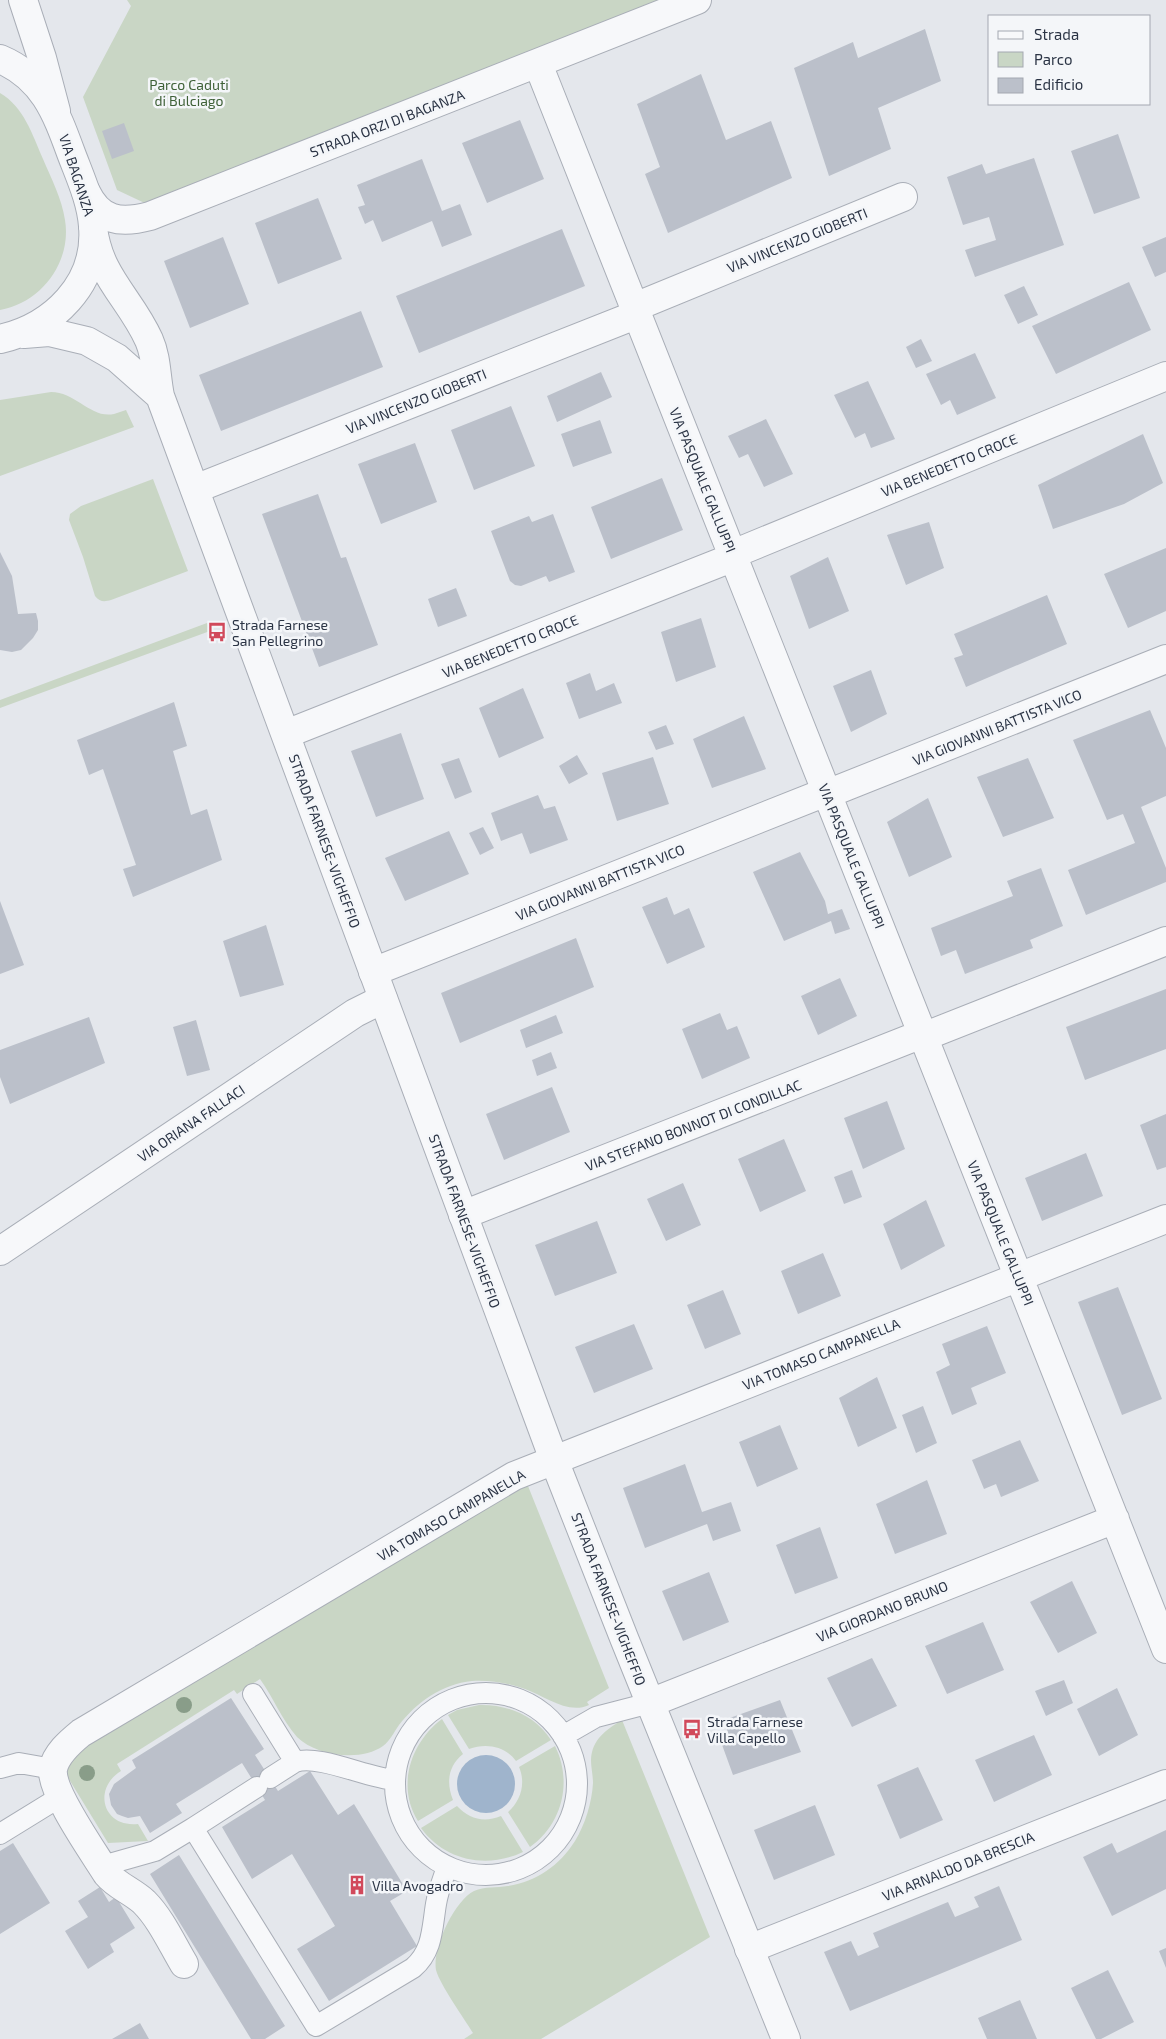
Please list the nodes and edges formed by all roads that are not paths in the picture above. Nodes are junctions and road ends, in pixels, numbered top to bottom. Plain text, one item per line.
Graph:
1 (23, 0) edge
2 (697, 0) edge
3 (0, 59) edge
4 (538, 64) junction
5 (57, 115) junction
6 (86, 192) junction
7 (903, 197) dead end
8 (93, 228) junction
9 (636, 310) junction
10 (9, 337) edge
11 (1166, 376) edge
12 (160, 396) junction
13 (195, 489) junction
14 (734, 556) junction
15 (1166, 660) edge
16 (286, 734) junction
17 (827, 793) junction
18 (1166, 941) edge
19 (373, 972) junction
20 (383, 999) junction
21 (923, 1036) junction
22 (463, 1215) junction
23 (1166, 1219) edge
24 (0, 1251) edge
25 (1018, 1276) junction
26 (554, 1460) junction
27 (1114, 1519) junction
28 (1166, 1649) edge
29 (253, 1694) dead end
30 (650, 1703) junction
31 (563, 1736) junction
32 (295, 1762) junction
33 (0, 1768) edge
34 (54, 1769) junction
35 (394, 1780) junction
36 (1166, 1784) edge
37 (60, 1797) junction
38 (193, 1828) junction
39 (0, 1834) edge
40 (102, 1866) junction
41 (447, 1867) junction
42 (749, 1948) junction
43 (184, 1964) dead end
44 (786, 2039) edge

1 - 5 street, VIA BAGANZA
2 - 4 street, STRADA ORZI DI BAGANZA
3 - 5 street, VIA BAGANZA
4 - 6 street, STRADA ORZI DI BAGANZA
4 - 9 street, VIA PASQUALE GALLUPPI
5 - 6 street, VIA BAGANZA
6 - 8 street, VIA BAGANZA
7 - 9 street, VIA VINCENZO GIOBERTI
8 - 10 street, VIA BAGANZA
8 - 12 street, STRADA FARNESE-VIGHEFFIO
9 - 13 street, VIA VINCENZO GIOBERTI
9 - 14 street, VIA PASQUALE GALLUPPI
10 - 12 street, STRADA FARNESE-VIGHEFFIO
11 - 14 street, VIA BENEDETTO CROCE
12 - 13 street, STRADA FARNESE-VIGHEFFIO
13 - 16 street, STRADA FARNESE-VIGHEFFIO
14 - 16 street, VIA BENEDETTO CROCE
14 - 17 street, VIA PASQUALE GALLUPPI
15 - 17 street, VIA GIOVANNI BATTISTA VICO
16 - 19 street, STRADA FARNESE-VIGHEFFIO
17 - 19 street, VIA GIOVANNI BATTISTA VICO
17 - 21 street, VIA PASQUALE GALLUPPI
18 - 21 street, VIA STEFANO BONNOT DI CONDILLAC
19 - 20 street, STRADA FARNESE-VIGHEFFIO
20 - 22 street, STRADA FARNESE-VIGHEFFIO
20 - 24 street, VIA ORIANA FALLACI
21 - 22 street, VIA STEFANO BONNOT DI CONDILLAC
21 - 25 street, VIA PASQUALE GALLUPPI
22 - 26 street, STRADA FARNESE-VIGHEFFIO
23 - 25 street, VIA TOMASO CAMPANELLA
25 - 26 street, VIA TOMASO CAMPANELLA
25 - 27 street, VIA PASQUALE GALLUPPI
26 - 30 street, STRADA FARNESE-VIGHEFFIO
26 - 34 street, VIA TOMASO CAMPANELLA
27 - 28 street, VIA PASQUALE GALLUPPI
27 - 30 street, VIA GIORDANO BRUNO
29 - 32 lane
30 - 31 lane
30 - 42 street, STRADA FARNESE-VIGHEFFIO
31 - 35 lane
31 - 41 lane
32 - 35 lane
32 - 38 lane
33 - 34 lane
34 - 37 street
35 - 41 lane
36 - 42 street, VIA ARNALDO DA BRESCIA
37 - 39 lane
37 - 40 street
38 - 40 lane
38 - 41 lane
40 - 43 street
42 - 44 street, STRADA FARNESE-VIGHEFFIO

